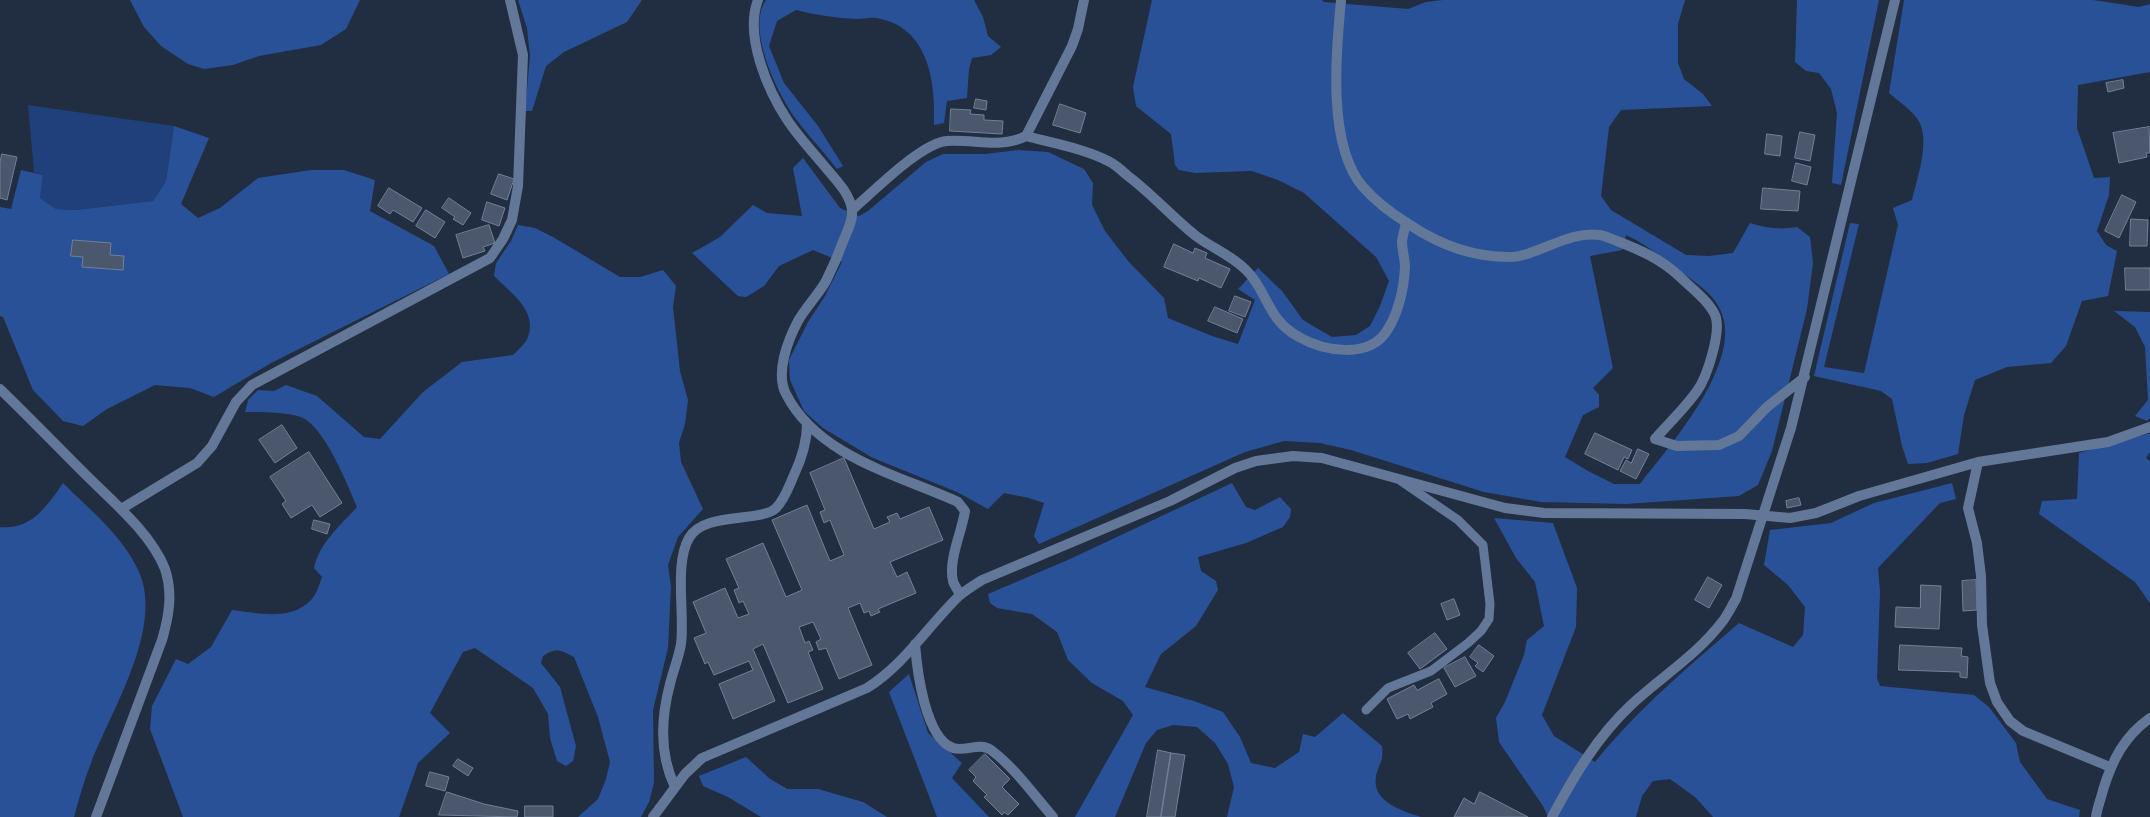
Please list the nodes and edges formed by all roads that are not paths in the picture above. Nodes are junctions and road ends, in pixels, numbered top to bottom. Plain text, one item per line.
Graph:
1 (510, 0) edge
2 (758, 0) edge
3 (1084, 0) edge
4 (1341, 0) edge
5 (1895, 0) edge
6 (1026, 136) junction
7 (852, 210) junction
8 (1406, 222) junction
9 (1804, 377) junction
10 (0, 389) edge
11 (806, 424) junction
12 (2150, 427) edge
13 (1978, 462) junction
14 (1398, 478) junction
15 (121, 509) junction
16 (1762, 517) junction
17 (960, 594) junction
18 (915, 644) junction
19 (1366, 710) dead end
20 (2150, 718) edge
21 (2110, 767) junction
22 (674, 787) junction
23 (96, 817) edge
24 (654, 817) edge
25 (1053, 817) edge
26 (1552, 817) edge
27 (2096, 817) edge

1 - 15 street
2 - 7 street
3 - 6 street
4 - 8 street
5 - 9 street
6 - 7 street
6 - 8 street
7 - 11 street
8 - 9 street
9 - 16 street
10 - 15 street
11 - 17 street
11 - 22 street
12 - 13 street
13 - 16 street
13 - 21 street
14 - 16 street
14 - 17 street
14 - 19 lane
15 - 23 street
16 - 26 street
17 - 18 street
18 - 22 street
18 - 25 street
20 - 21 street
21 - 27 street
22 - 24 street

